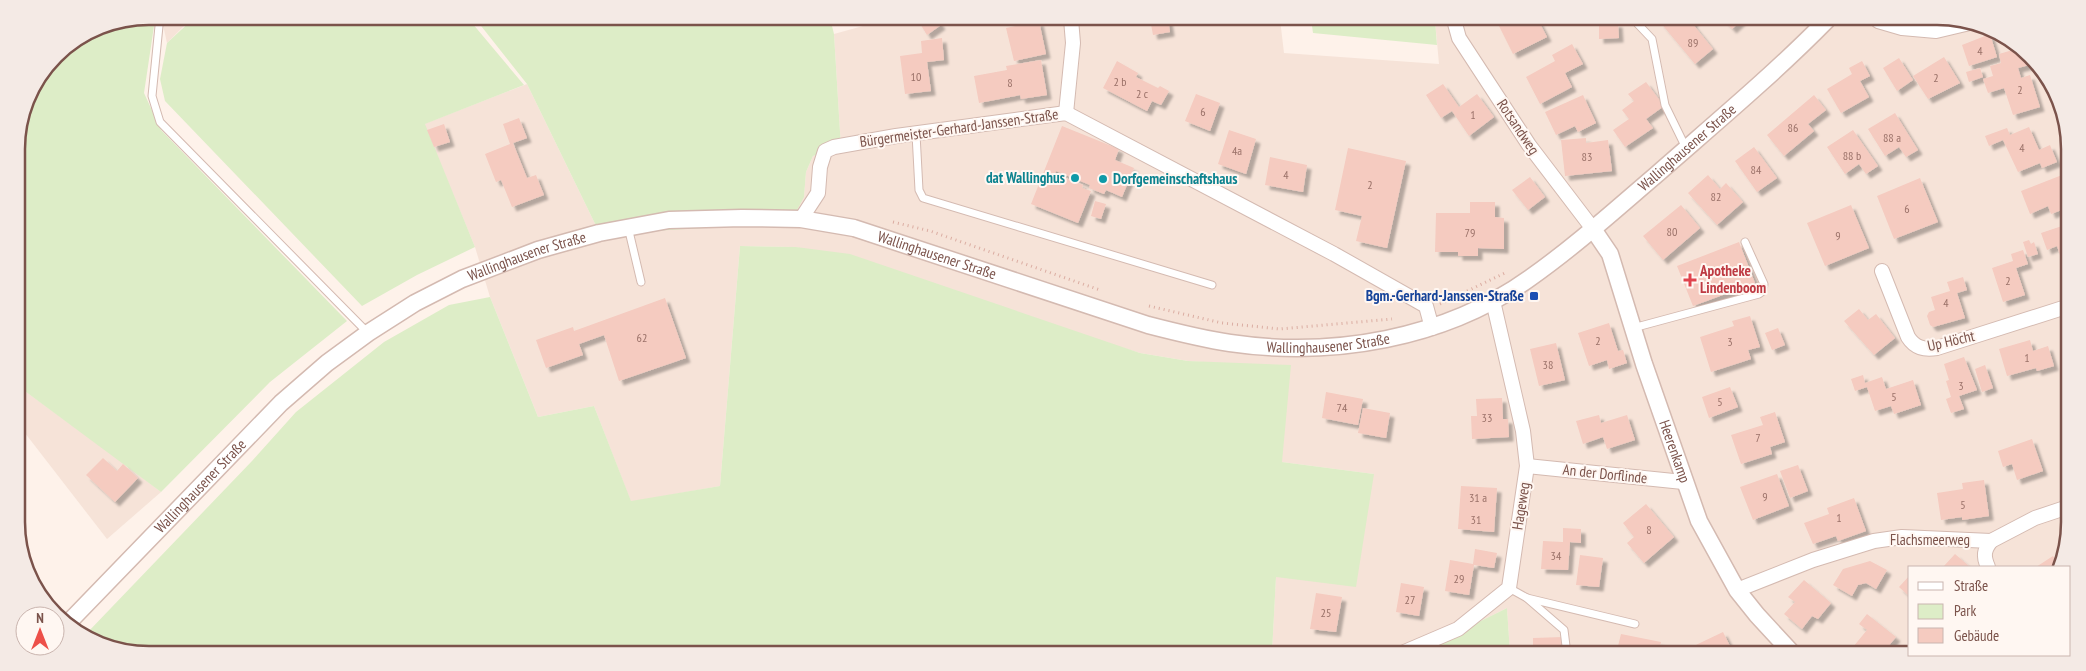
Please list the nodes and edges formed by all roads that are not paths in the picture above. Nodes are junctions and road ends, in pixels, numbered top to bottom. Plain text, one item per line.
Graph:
1 (159, 25) edge
2 (1072, 25) edge
3 (1455, 25) edge
4 (1639, 25) edge
5 (1822, 25) edge
6 (1892, 25) edge
7 (1956, 27) edge
8 (1066, 112) junction
9 (916, 134) junction
10 (1686, 148) junction
11 (801, 220) junction
12 (628, 227) junction
13 (1593, 229) junction
14 (1745, 242) dead end
15 (1882, 271) dead end
16 (641, 282) dead end
17 (1212, 285) dead end
18 (1493, 300) junction
19 (2061, 309) edge
20 (1432, 328) junction
21 (1632, 328) junction
22 (368, 333) junction
23 (1527, 466) junction
24 (1683, 482) junction
25 (2061, 509) edge
26 (1991, 540) junction
27 (1988, 566) edge
28 (1509, 588) junction
29 (1737, 590) junction
30 (1526, 598) junction
31 (72, 619) edge
32 (1635, 624) dead end
33 (1418, 646) edge
34 (1566, 646) edge
35 (1786, 646) edge

1 - 22 lane
2 - 8 street
3 - 13 street, Rotsandweg
4 - 10 lane
5 - 10 street, Wallinghausener Straße
6 - 7 street
8 - 9 street, Bürgermeister-Gerhard-Janssen-Straße
8 - 20 street, Bürgermeister-Gerhard-Janssen-Straße
9 - 11 street, Bürgermeister-Gerhard-Janssen-Straße
9 - 17 lane
10 - 13 street, Wallinghausener Straße
11 - 12 street, Wallinghausener Straße
11 - 20 street, Wallinghausener Straße
12 - 16 lane
12 - 22 street, Wallinghausener Straße
13 - 18 street, Wallinghausener Straße
13 - 21 street, Heerenkamp
14 - 21 lane
15 - 19 street, Up Höcht
18 - 20 street, Wallinghausener Straße
18 - 23 street, Hageweg
21 - 24 street, Heerenkamp
22 - 31 street, Wallinghausener Straße
23 - 24 street, An der Dorflinde
23 - 28 street, Hageweg
24 - 29 street, Heerenkamp
25 - 26 street, Flachsmeerweg
26 - 27 street
26 - 29 street, Flachsmeerweg
28 - 30 lane
28 - 33 street
29 - 35 street, Heerenkamp
30 - 32 lane
30 - 34 lane

